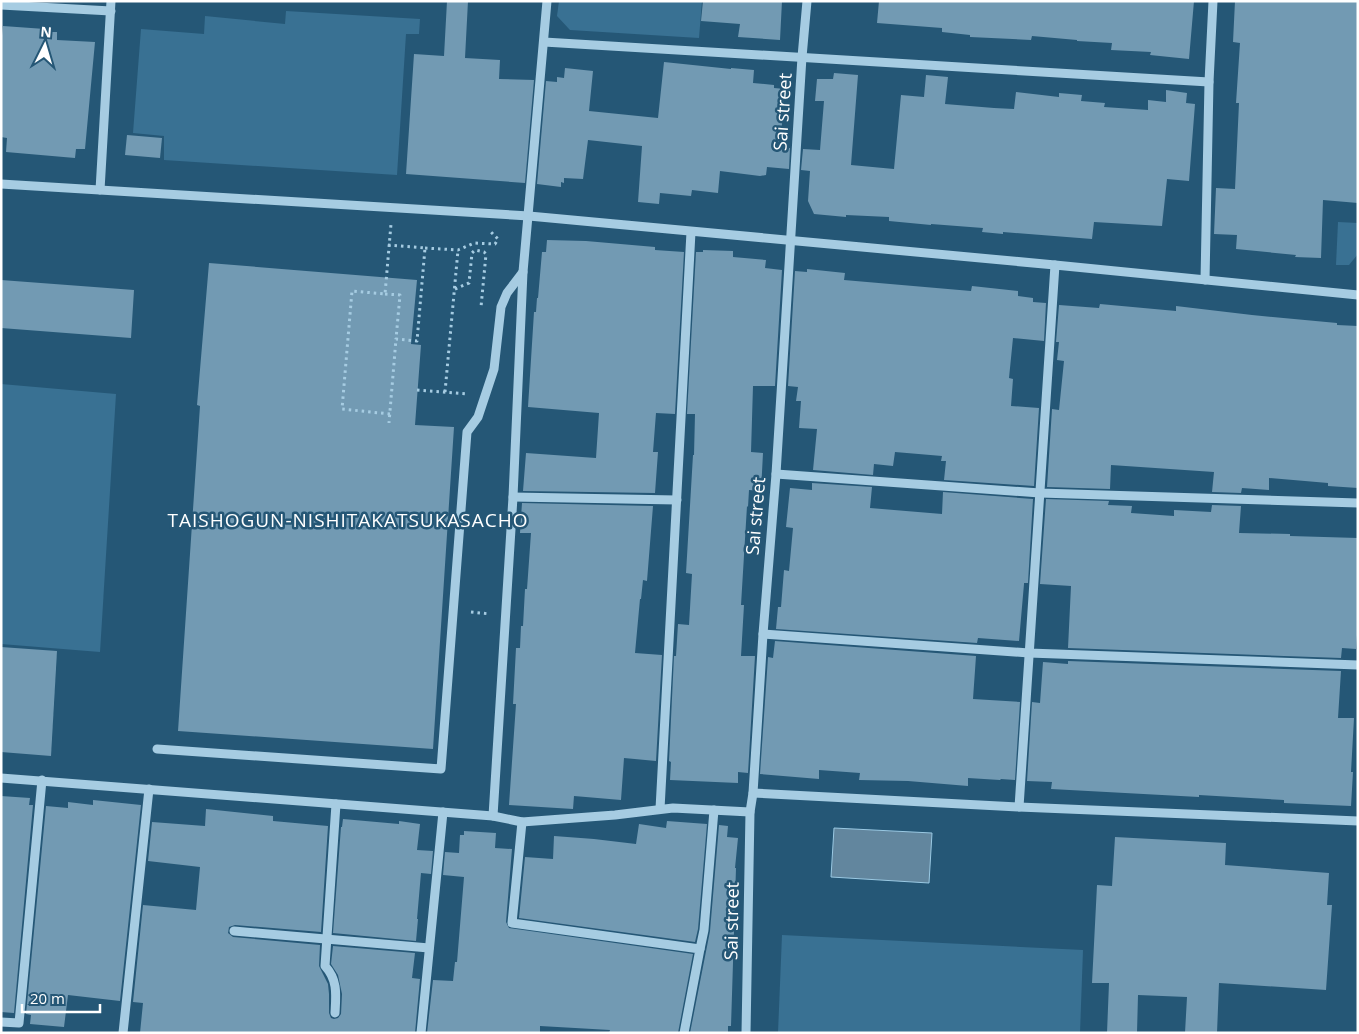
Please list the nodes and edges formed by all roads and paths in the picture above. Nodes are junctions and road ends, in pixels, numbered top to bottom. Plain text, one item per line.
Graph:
1 (111, 1) edge
2 (547, 1) edge
3 (807, 1) edge
4 (1213, 1) edge
5 (1, 5) edge
6 (111, 11) junction
7 (544, 42) junction
8 (802, 57) junction
9 (1209, 82) junction
10 (1, 184) edge
11 (100, 190) junction
12 (529, 216) junction
13 (691, 232) junction
14 (498, 239) dead end
15 (790, 241) junction
16 (425, 248) junction
17 (458, 250) junction
18 (1055, 265) junction
19 (523, 272) junction
20 (1204, 280) junction
21 (455, 289) junction
22 (385, 294) junction
23 (1358, 294) edge
24 (481, 312) dead end
25 (396, 339) junction
26 (417, 390) dead end
27 (445, 392) junction
28 (470, 394) dead end
29 (390, 414) junction
30 (389, 423) dead end
31 (776, 474) junction
32 (1040, 493) junction
33 (513, 497) junction
34 (677, 500) junction
35 (1358, 504) edge
36 (763, 634) junction
37 (1029, 653) junction
38 (1358, 664) edge
39 (157, 749) dead end
40 (1, 778) edge
41 (42, 780) junction
42 (149, 789) junction
43 (753, 793) junction
44 (336, 804) junction
45 (1019, 807) junction
46 (660, 809) junction
47 (714, 810) junction
48 (443, 812) junction
49 (750, 812) junction
50 (493, 816) junction
51 (1358, 821) edge
52 (522, 822) junction
53 (234, 931) dead end
54 (327, 939) junction
55 (429, 948) junction
56 (700, 949) junction
57 (335, 1013) dead end
58 (1, 1022) edge
59 (123, 1033) edge
60 (421, 1033) edge
61 (684, 1033) edge
62 (746, 1033) edge

1 - 6 street
2 - 7 street
3 - 8 street, Sai street
4 - 9 street
5 - 6 street
6 - 11 street
7 - 8 street
7 - 12 street
8 - 9 street
8 - 15 street, Sai street
9 - 20 street
10 - 11 street
11 - 12 street
12 - 13 street
12 - 19 street
13 - 15 street
13 - 34 street
14 - 17 path
15 - 18 street
15 - 31 street, Sai street
16 - 17 path
16 - 22 path
16 - 25 path
17 - 21 path
18 - 20 street
18 - 32 street
19 - 33 street
19 - 39 street
20 - 23 street
21 - 24 path
21 - 27 path
22 - 25 path
22 - 29 path
25 - 29 path
26 - 27 path
27 - 28 path
29 - 30 path
31 - 32 street
31 - 36 street, Sai street
32 - 35 street
32 - 37 street
33 - 34 street
33 - 50 street
34 - 46 street
36 - 37 street
36 - 43 street, Sai street
37 - 38 street
37 - 45 street
40 - 41 street
41 - 42 street
41 - 58 street
42 - 44 street
42 - 59 street
43 - 45 street
43 - 49 street, Sai street
44 - 48 street
44 - 54 street
45 - 51 street
46 - 47 street
46 - 52 street
47 - 49 street
47 - 56 street
48 - 50 street
48 - 55 street
49 - 62 street, Sai street
50 - 52 street
52 - 56 street
53 - 54 street
54 - 55 street
54 - 57 street
55 - 60 street
56 - 61 street

